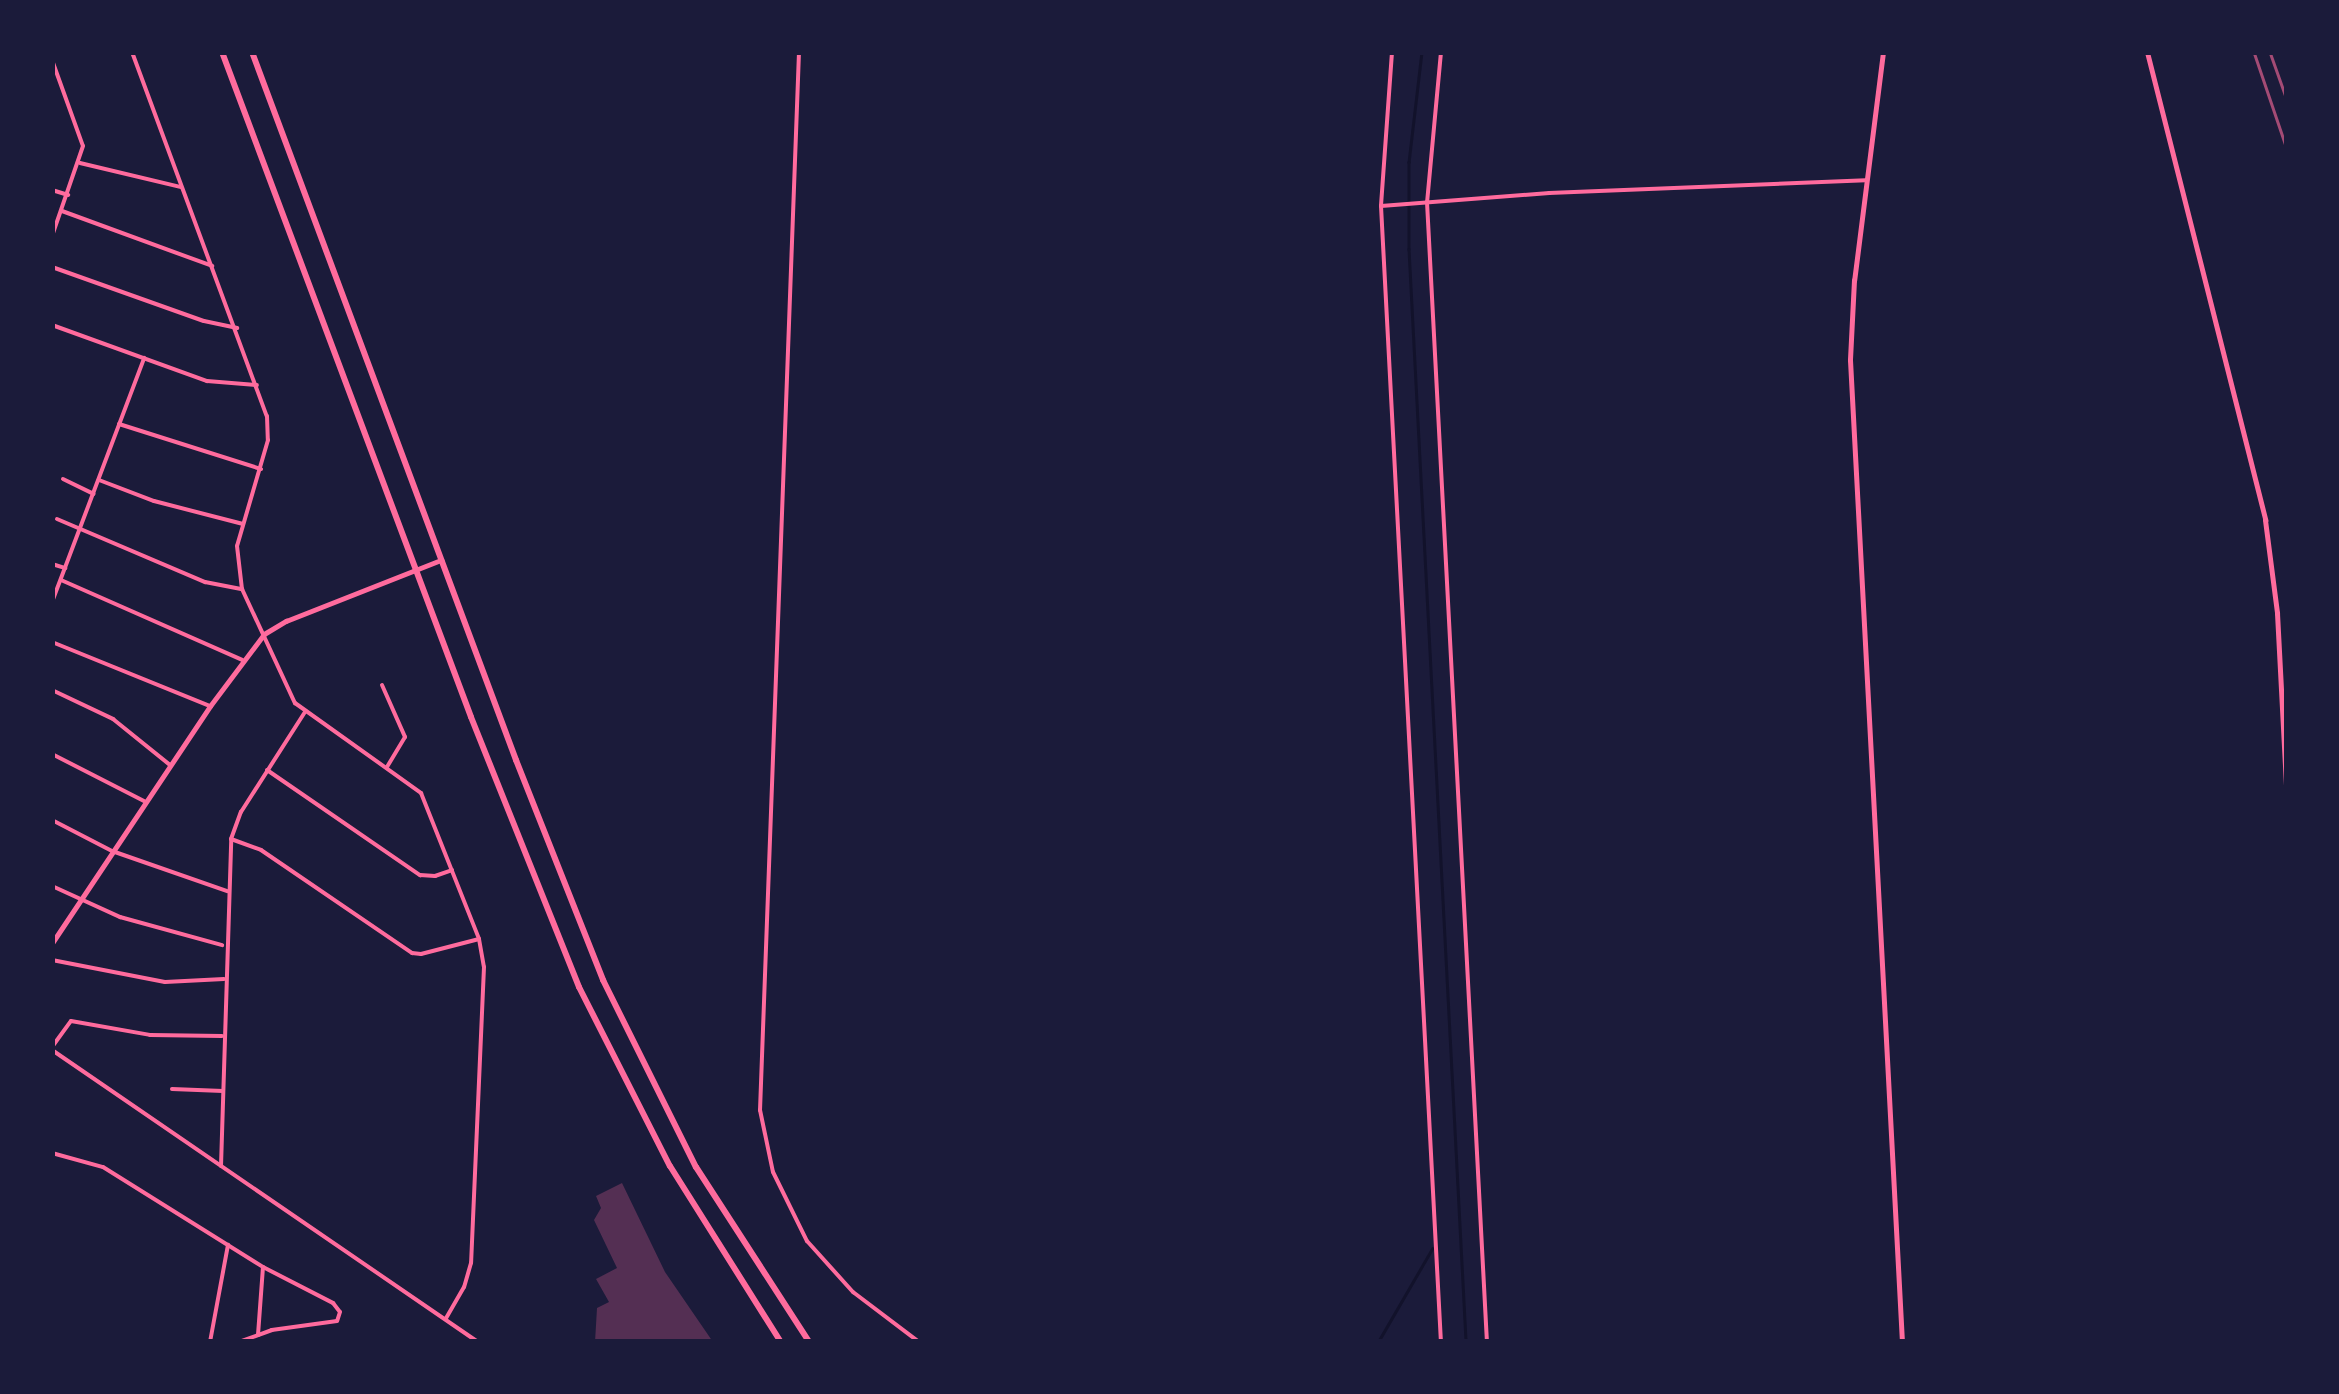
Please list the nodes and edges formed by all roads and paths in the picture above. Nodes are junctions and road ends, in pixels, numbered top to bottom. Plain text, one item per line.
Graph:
1 (132, 52) edge
2 (222, 52) edge
3 (252, 52) edge
4 (799, 52) edge
5 (1392, 52) edge
6 (1441, 52) edge
7 (1883, 52) edge
8 (2146, 52) edge
9 (52, 60) edge
10 (80, 163) junction
11 (1867, 180) junction
12 (181, 187) junction
13 (52, 190) edge
14 (68, 195) junction
15 (1427, 202) junction
16 (1382, 206) junction
17 (62, 211) junction
18 (52, 236) edge
19 (213, 266) junction
20 (52, 267) edge
21 (52, 325) edge
22 (237, 328) junction
23 (144, 358) junction
24 (258, 384) junction
25 (119, 424) junction
26 (261, 469) junction
27 (63, 479) dead end
28 (99, 480) junction
29 (94, 494) junction
30 (56, 519) dead end
31 (244, 524) junction
32 (81, 526) junction
33 (441, 560) junction
34 (52, 564) edge
35 (65, 568) junction
36 (418, 570) junction
37 (61, 580) junction
38 (242, 589) junction
39 (52, 602) edge
40 (264, 634) junction
41 (52, 642) edge
42 (242, 660) junction
43 (382, 684) dead end
44 (52, 690) edge
45 (210, 706) junction
46 (304, 712) junction
47 (52, 754) edge
48 (170, 765) junction
49 (387, 768) junction
50 (267, 770) junction
51 (2286, 786) edge
52 (146, 802) junction
53 (52, 820) edge
54 (230, 839) junction
55 (112, 851) junction
56 (452, 870) junction
57 (52, 886) edge
58 (227, 891) junction
59 (80, 900) junction
60 (478, 939) junction
61 (52, 943) edge
62 (224, 946) junction
63 (52, 960) edge
64 (224, 978) junction
65 (224, 1036) junction
66 (52, 1048) edge
67 (172, 1089) dead end
68 (222, 1092) junction
69 (52, 1153) edge
70 (221, 1166) junction
71 (228, 1245) junction
72 (264, 1268) junction
73 (446, 1318) junction
74 (258, 1335) junction
75 (210, 1342) edge
76 (239, 1342) edge
77 (478, 1342) edge
78 (782, 1342) edge
79 (809, 1342) edge
80 (919, 1342) edge
81 (1441, 1342) edge
82 (1487, 1342) edge
83 (1902, 1342) edge

1 - 12 street
2 - 36 main road
3 - 33 main road
4 - 80 street
5 - 16 street
6 - 15 street
7 - 11 street
8 - 51 street
9 - 10 street
10 - 12 street
10 - 14 street
11 - 15 street
11 - 83 street
12 - 19 street
13 - 14 street
14 - 17 street
15 - 16 street
15 - 82 street
16 - 81 street
17 - 18 street
17 - 19 street
19 - 22 street
20 - 22 street
21 - 23 street
22 - 24 street
23 - 24 street
23 - 25 street
24 - 26 street
25 - 26 street
25 - 28 street
26 - 31 street
27 - 29 street
28 - 29 street
28 - 31 street
29 - 32 street
30 - 32 street
31 - 38 street
32 - 35 street
32 - 38 street
33 - 36 street
33 - 79 main road
34 - 35 street
35 - 37 street
36 - 40 street
36 - 78 main road
37 - 39 street
37 - 42 street
38 - 40 street
40 - 42 street
40 - 46 street
41 - 45 street
42 - 45 street
43 - 49 street
44 - 48 street
45 - 48 street
46 - 49 street
46 - 50 street
47 - 52 street
48 - 52 street
49 - 56 street
50 - 54 street
50 - 56 street
52 - 55 street
53 - 55 street
54 - 58 street
54 - 60 street
55 - 58 street
55 - 59 street
56 - 60 street
57 - 59 street
58 - 62 street
59 - 61 street
59 - 62 street
60 - 73 street
62 - 64 street
63 - 64 street
64 - 65 street
65 - 66 street
65 - 68 street
66 - 70 street
67 - 68 street
68 - 70 street
69 - 71 street
70 - 73 street
71 - 72 street
71 - 75 street
72 - 74 street
72 - 74 street
73 - 77 street
74 - 76 street

